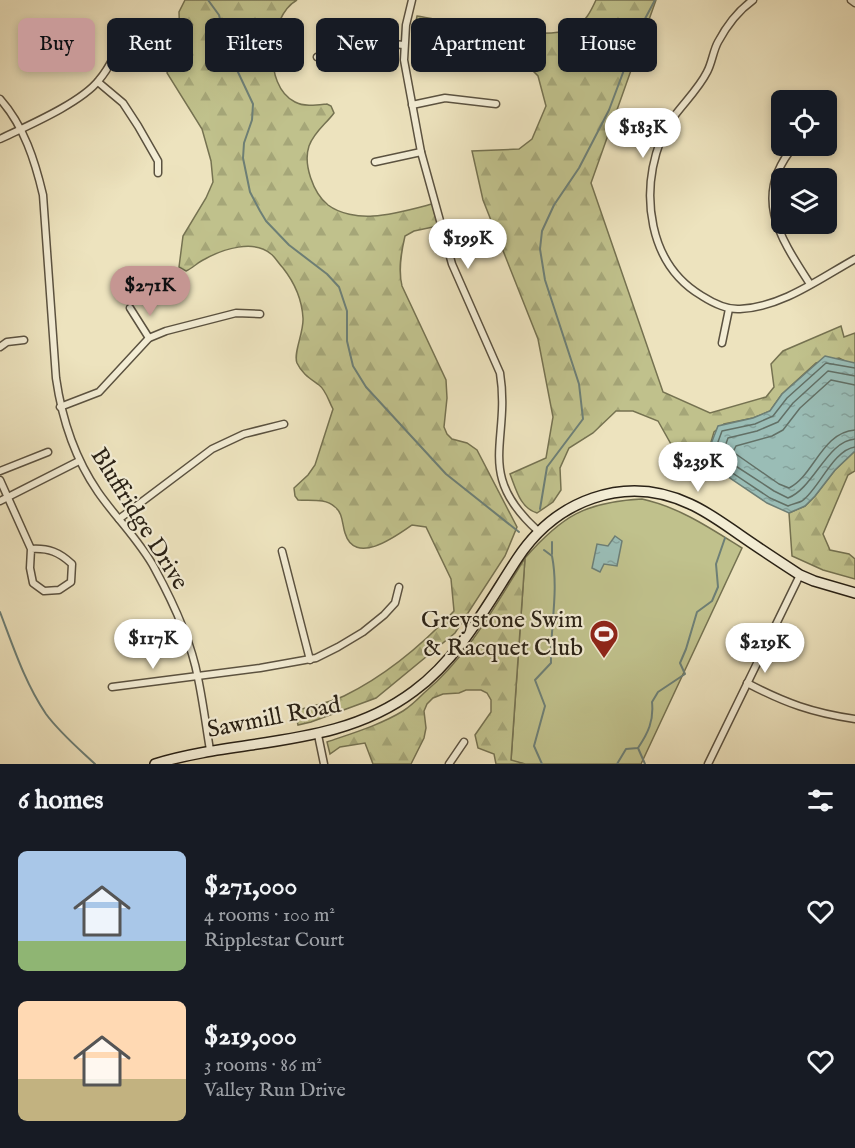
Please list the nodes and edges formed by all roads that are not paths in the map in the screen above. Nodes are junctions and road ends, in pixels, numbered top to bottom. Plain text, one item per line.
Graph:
1 (412, 0) edge
2 (753, 0) edge
3 (850, 0) edge
4 (855, 3) edge
5 (399, 45) edge
6 (404, 45) junction
7 (107, 68) edge
8 (98, 82) junction
9 (0, 99) edge
10 (496, 104) dead end
11 (412, 105) junction
12 (21, 129) junction
13 (0, 139) edge
14 (421, 152) junction
15 (787, 156) edge
16 (375, 162) dead end
17 (158, 173) dead end
18 (855, 259) edge
19 (810, 284) junction
20 (130, 308) dead end
21 (729, 309) junction
22 (260, 314) dead end
23 (149, 338) junction
24 (24, 340) dead end
25 (722, 343) dead end
26 (0, 346) edge
27 (60, 407) junction
28 (284, 424) dead end
29 (48, 452) dead end
30 (79, 461) junction
31 (0, 471) edge
32 (0, 480) edge
33 (8, 497) junction
34 (0, 501) edge
35 (119, 519) junction
36 (538, 531) junction
37 (31, 549) junction
38 (282, 552) dead end
39 (800, 575) junction
40 (399, 588) dead end
41 (855, 593) edge
42 (310, 660) junction
43 (198, 676) junction
44 (747, 683) junction
45 (112, 687) dead end
46 (855, 719) edge
47 (318, 735) junction
48 (464, 742) dead end
49 (210, 750) junction
50 (155, 764) edge
51 (324, 764) edge
52 (449, 764) edge
53 (708, 764) edge

1 - 6 street
2 - 21 street
3 - 4 street
5 - 6 street
6 - 11 street
7 - 8 street
8 - 12 street
8 - 17 street
9 - 12 street, Bluffridge Drive
10 - 11 street
11 - 14 street
12 - 13 street
12 - 27 street, Bluffridge Drive
14 - 16 street
14 - 36 street
15 - 19 street
18 - 19 street
19 - 21 street
20 - 23 street
21 - 25 street
22 - 23 street
23 - 27 street
24 - 26 street
27 - 30 street, Bluffridge Drive
28 - 35 street
29 - 31 street
30 - 33 street
30 - 35 street, Bluffridge Drive
32 - 33 street
33 - 34 street
33 - 37 street
35 - 43 street, Bluffridge Drive
36 - 39 street, Sawmill Road
36 - 47 street, Sawmill Road
37 - 37 street
38 - 42 street
39 - 41 street, Sawmill Road
39 - 44 street
40 - 42 street
42 - 43 street
43 - 45 street
43 - 49 street, Bluffridge Drive
44 - 46 street
44 - 53 street
47 - 49 street, Sawmill Road
47 - 51 street
48 - 52 street
49 - 50 street, Sawmill Road

